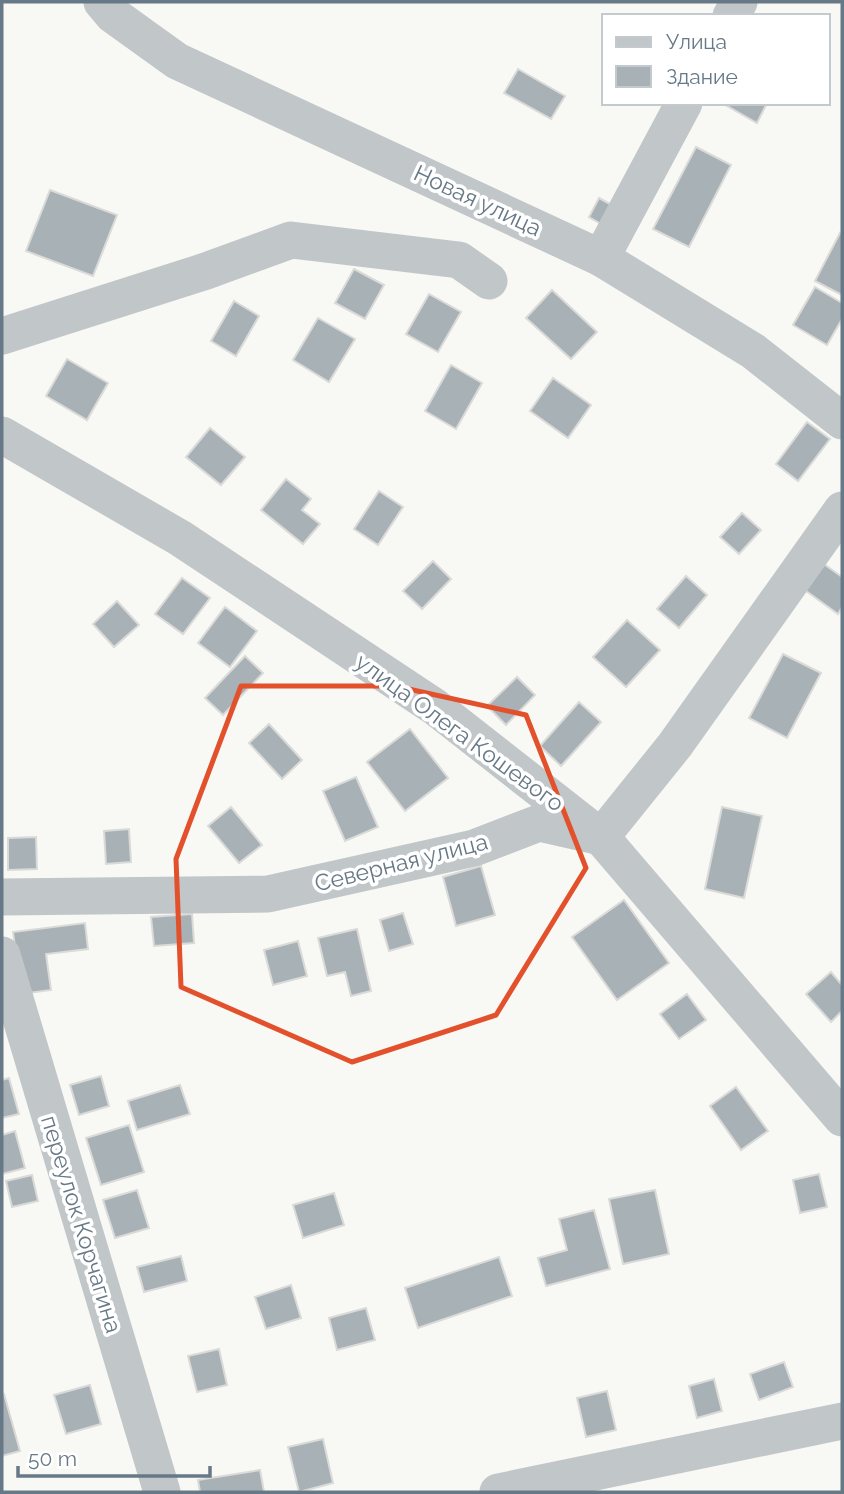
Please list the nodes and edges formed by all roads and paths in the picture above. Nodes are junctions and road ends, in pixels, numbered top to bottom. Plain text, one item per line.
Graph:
1 (113, 6) edge
2 (683, 105) edge
3 (601, 258) junction
4 (489, 281) dead end
5 (2, 336) edge
6 (842, 421) edge
7 (2, 435) edge
8 (842, 510) edge
9 (601, 837) junction
10 (2, 897) edge
11 (2, 955) edge
12 (842, 1118) edge
13 (842, 1421) edge
14 (162, 1492) edge
15 (498, 1492) edge

1 - 3 street, Новая улица
2 - 3 street
3 - 6 street, Новая улица
4 - 5 street
7 - 9 street, улица Олега Кошевого
8 - 9 street
9 - 10 street, Северная улица
9 - 12 street, улица Олега Кошевого
11 - 14 street, переулок Корчагина
13 - 15 street

